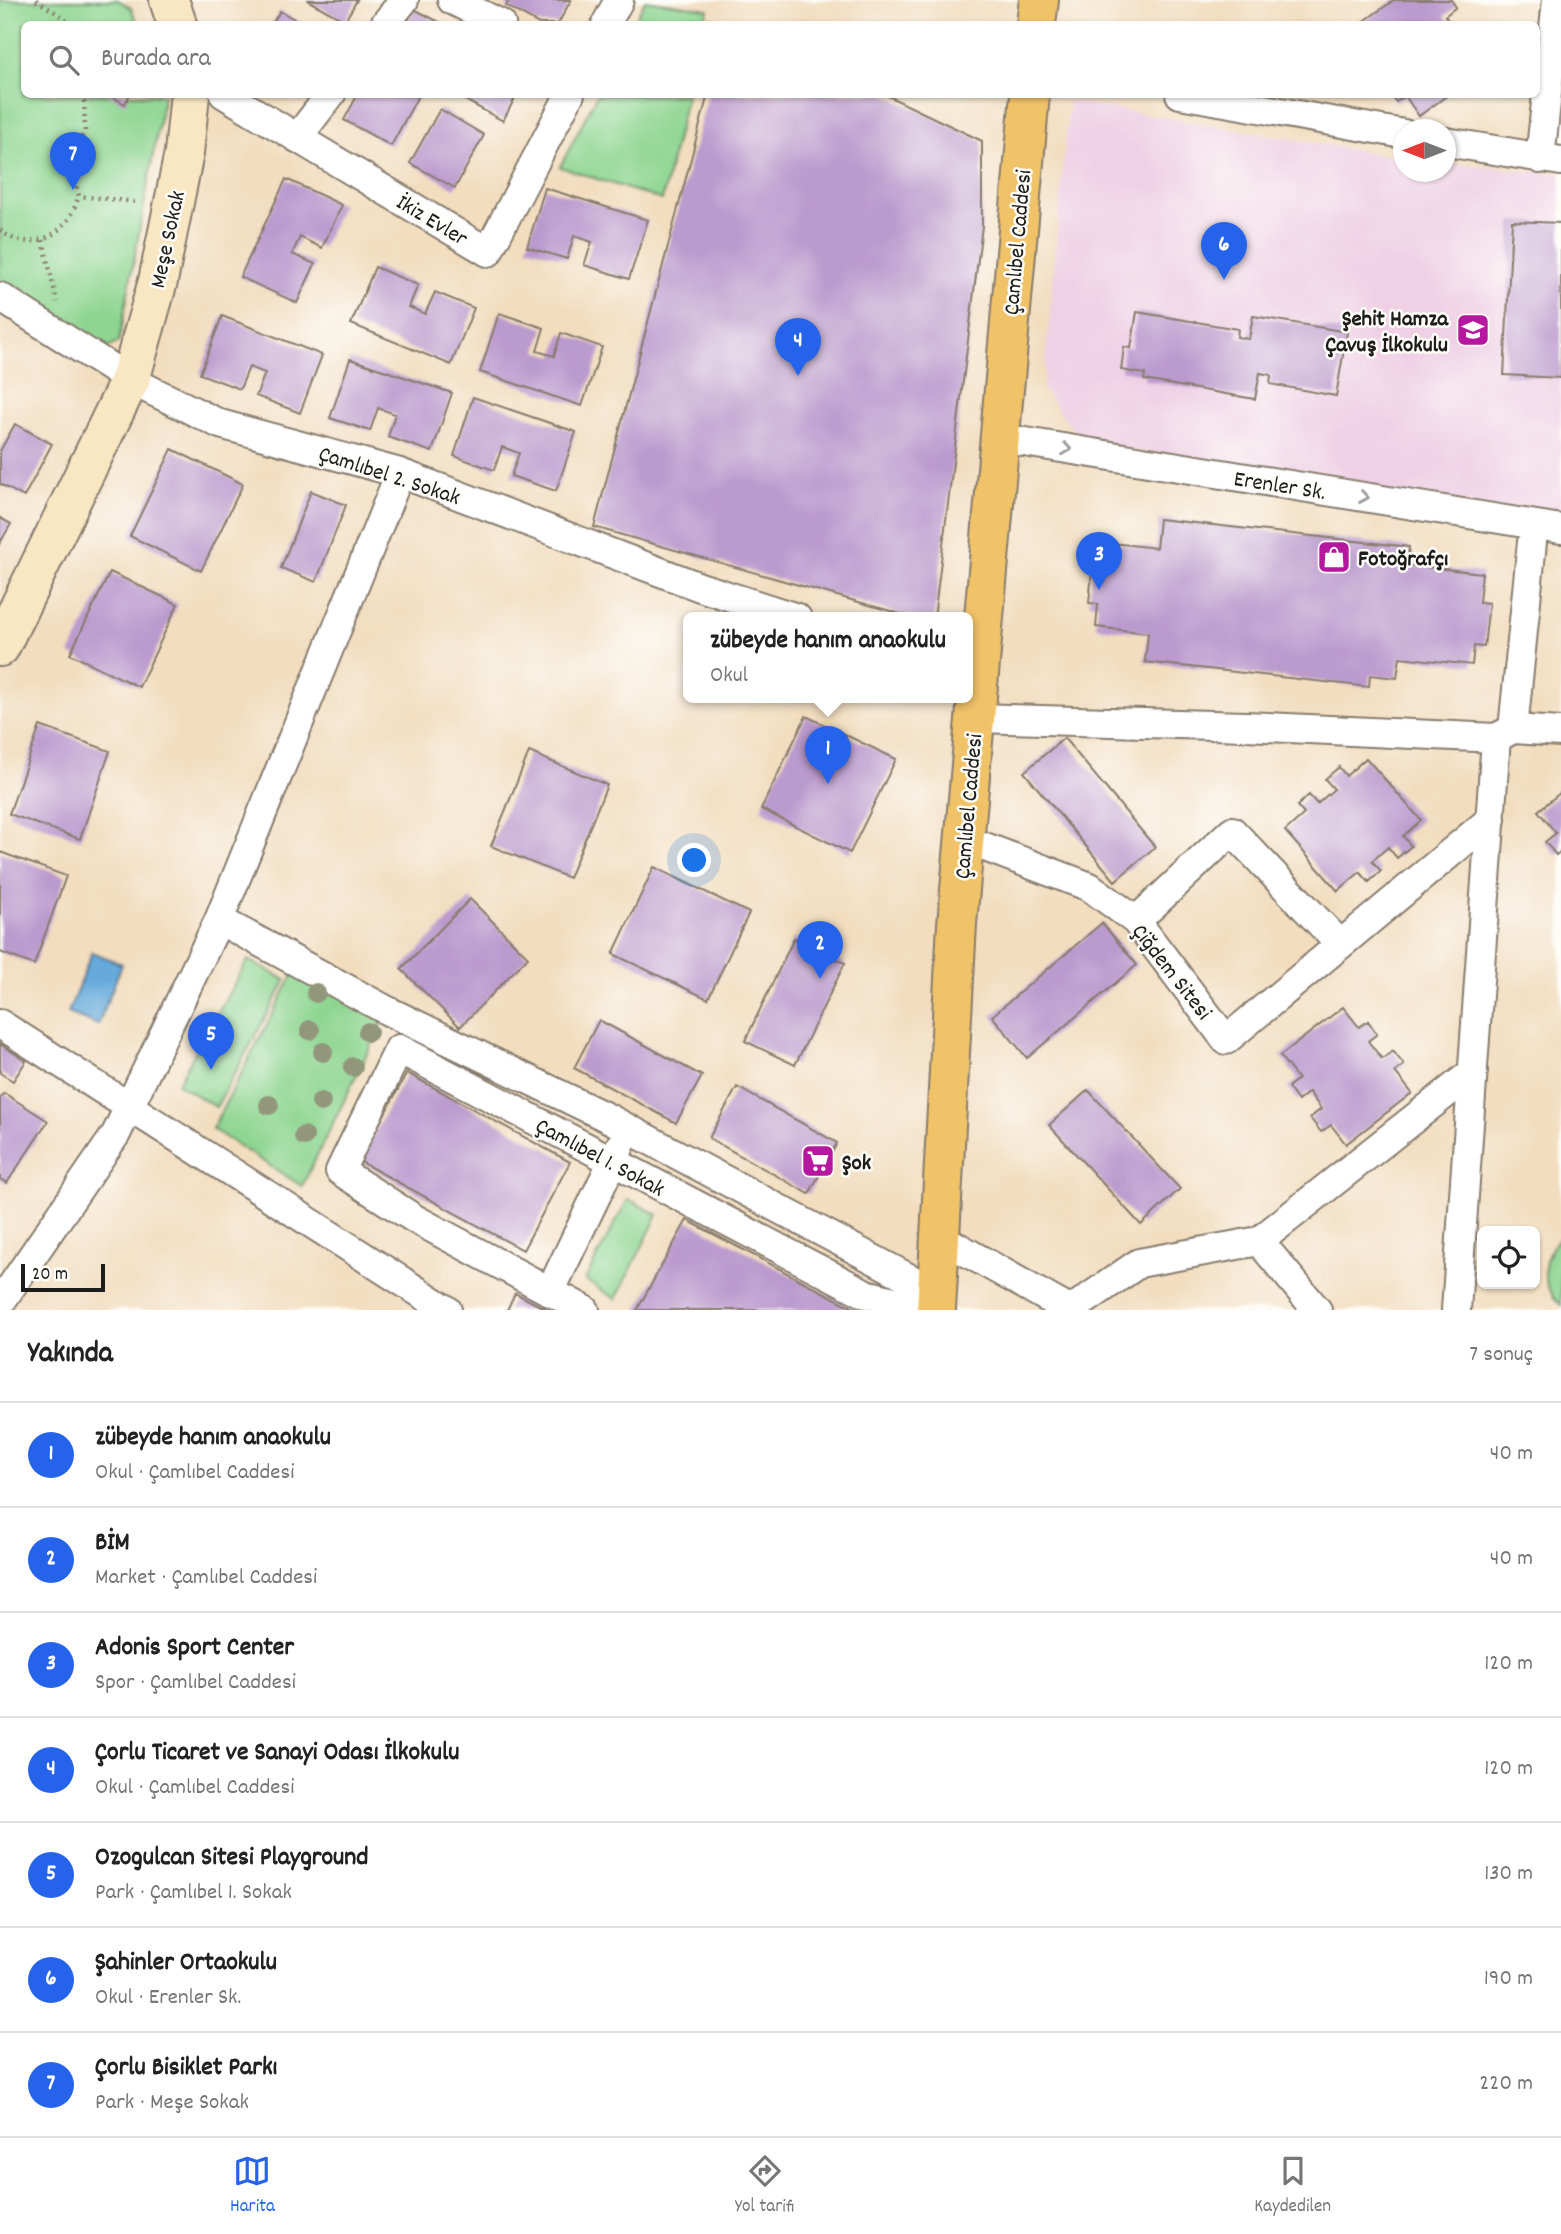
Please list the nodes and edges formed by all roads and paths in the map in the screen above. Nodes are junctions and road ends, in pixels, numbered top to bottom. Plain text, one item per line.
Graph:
1 (36, 0) edge
2 (169, 0) edge
3 (404, 0) edge
4 (452, 0) edge
5 (619, 0) edge
6 (1039, 0) edge
7 (1557, 0) edge
8 (66, 21) edge
9 (176, 21) edge
10 (387, 21) edge
11 (495, 21) edge
12 (608, 21) edge
13 (1036, 21) edge
14 (84, 98) edge
15 (190, 98) edge
16 (231, 98) edge
17 (328, 98) edge
18 (568, 98) edge
19 (1030, 98) edge
20 (1202, 98) edge
21 (1393, 132) edge
22 (297, 138) junction
23 (1456, 144) edge
24 (1551, 160) edge
25 (79, 195) junction
26 (138, 202) dead end
27 (0, 230) edge
28 (43, 240) junction
29 (0, 297) edge
30 (58, 306) dead end
31 (130, 380) junction
32 (1000, 438) junction
33 (401, 473) junction
34 (1561, 529) edge
35 (1532, 542) dead end
36 (778, 612) edge
37 (0, 647) edge
38 (974, 674) edge
39 (975, 718) junction
40 (1561, 732) edge
41 (1504, 733) junction
42 (1490, 819) junction
43 (964, 839) junction
44 (219, 919) junction
45 (1136, 920) junction
46 (1340, 944) junction
47 (0, 1024) edge
48 (1474, 1072) junction
49 (130, 1106) junction
50 (628, 1129) junction
51 (612, 1162) junction
52 (940, 1237) junction
53 (1259, 1241) junction
54 (550, 1292) junction
55 (0, 1303) edge
56 (935, 1304) edge
57 (1301, 1305) edge
58 (446, 1310) edge
59 (585, 1310) edge
60 (1070, 1310) edge
61 (1456, 1310) edge

1 - 8 path
2 - 9 street
3 - 10 street
4 - 11 street
5 - 12 street
6 - 13 main road
7 - 24 street
14 - 25 path
15 - 31 street, Meşe Sokak
16 - 22 street, İkiz Evler
17 - 22 street
18 - 22 street, İkiz Evler
19 - 32 main road, Çamlıbel Caddesi
20 - 21 street
23 - 24 street
25 - 26 path
25 - 28 path
27 - 28 path
28 - 30 path
29 - 31 street, Çamlıbel 2. Sokak
31 - 33 street, Çamlıbel 2. Sokak
31 - 37 street, Meşe Sokak
32 -> 34 street, Erenler Sk.
32 - 38 main road, Çamlıbel Caddesi
33 - 36 street, Çamlıbel 2. Sokak
33 - 44 street
35 - 41 street
38 - 39 main road, Çamlıbel Caddesi
39 - 41 street
39 - 43 main road, Çamlıbel Caddesi
40 - 41 street
41 - 42 street
42 - 46 street
42 - 48 street
43 - 45 street, Çiğdem Sitesi
43 - 52 main road, Çamlıbel Caddesi
44 - 49 street
44 - 50 street
45 - 46 street
45 - 46 street, Çiğdem Sitesi
47 - 49 street
48 - 53 street
48 - 61 street
49 - 55 street
49 - 58 street
50 - 51 street
50 - 56 street
51 - 54 street
51 - 54 street, Çamlıbel 1. Sokak
51 - 56 street, Çamlıbel 1. Sokak
52 - 56 main road, Çamlıbel Caddesi
52 - 60 street
53 - 57 street
53 - 60 street
54 - 59 street

